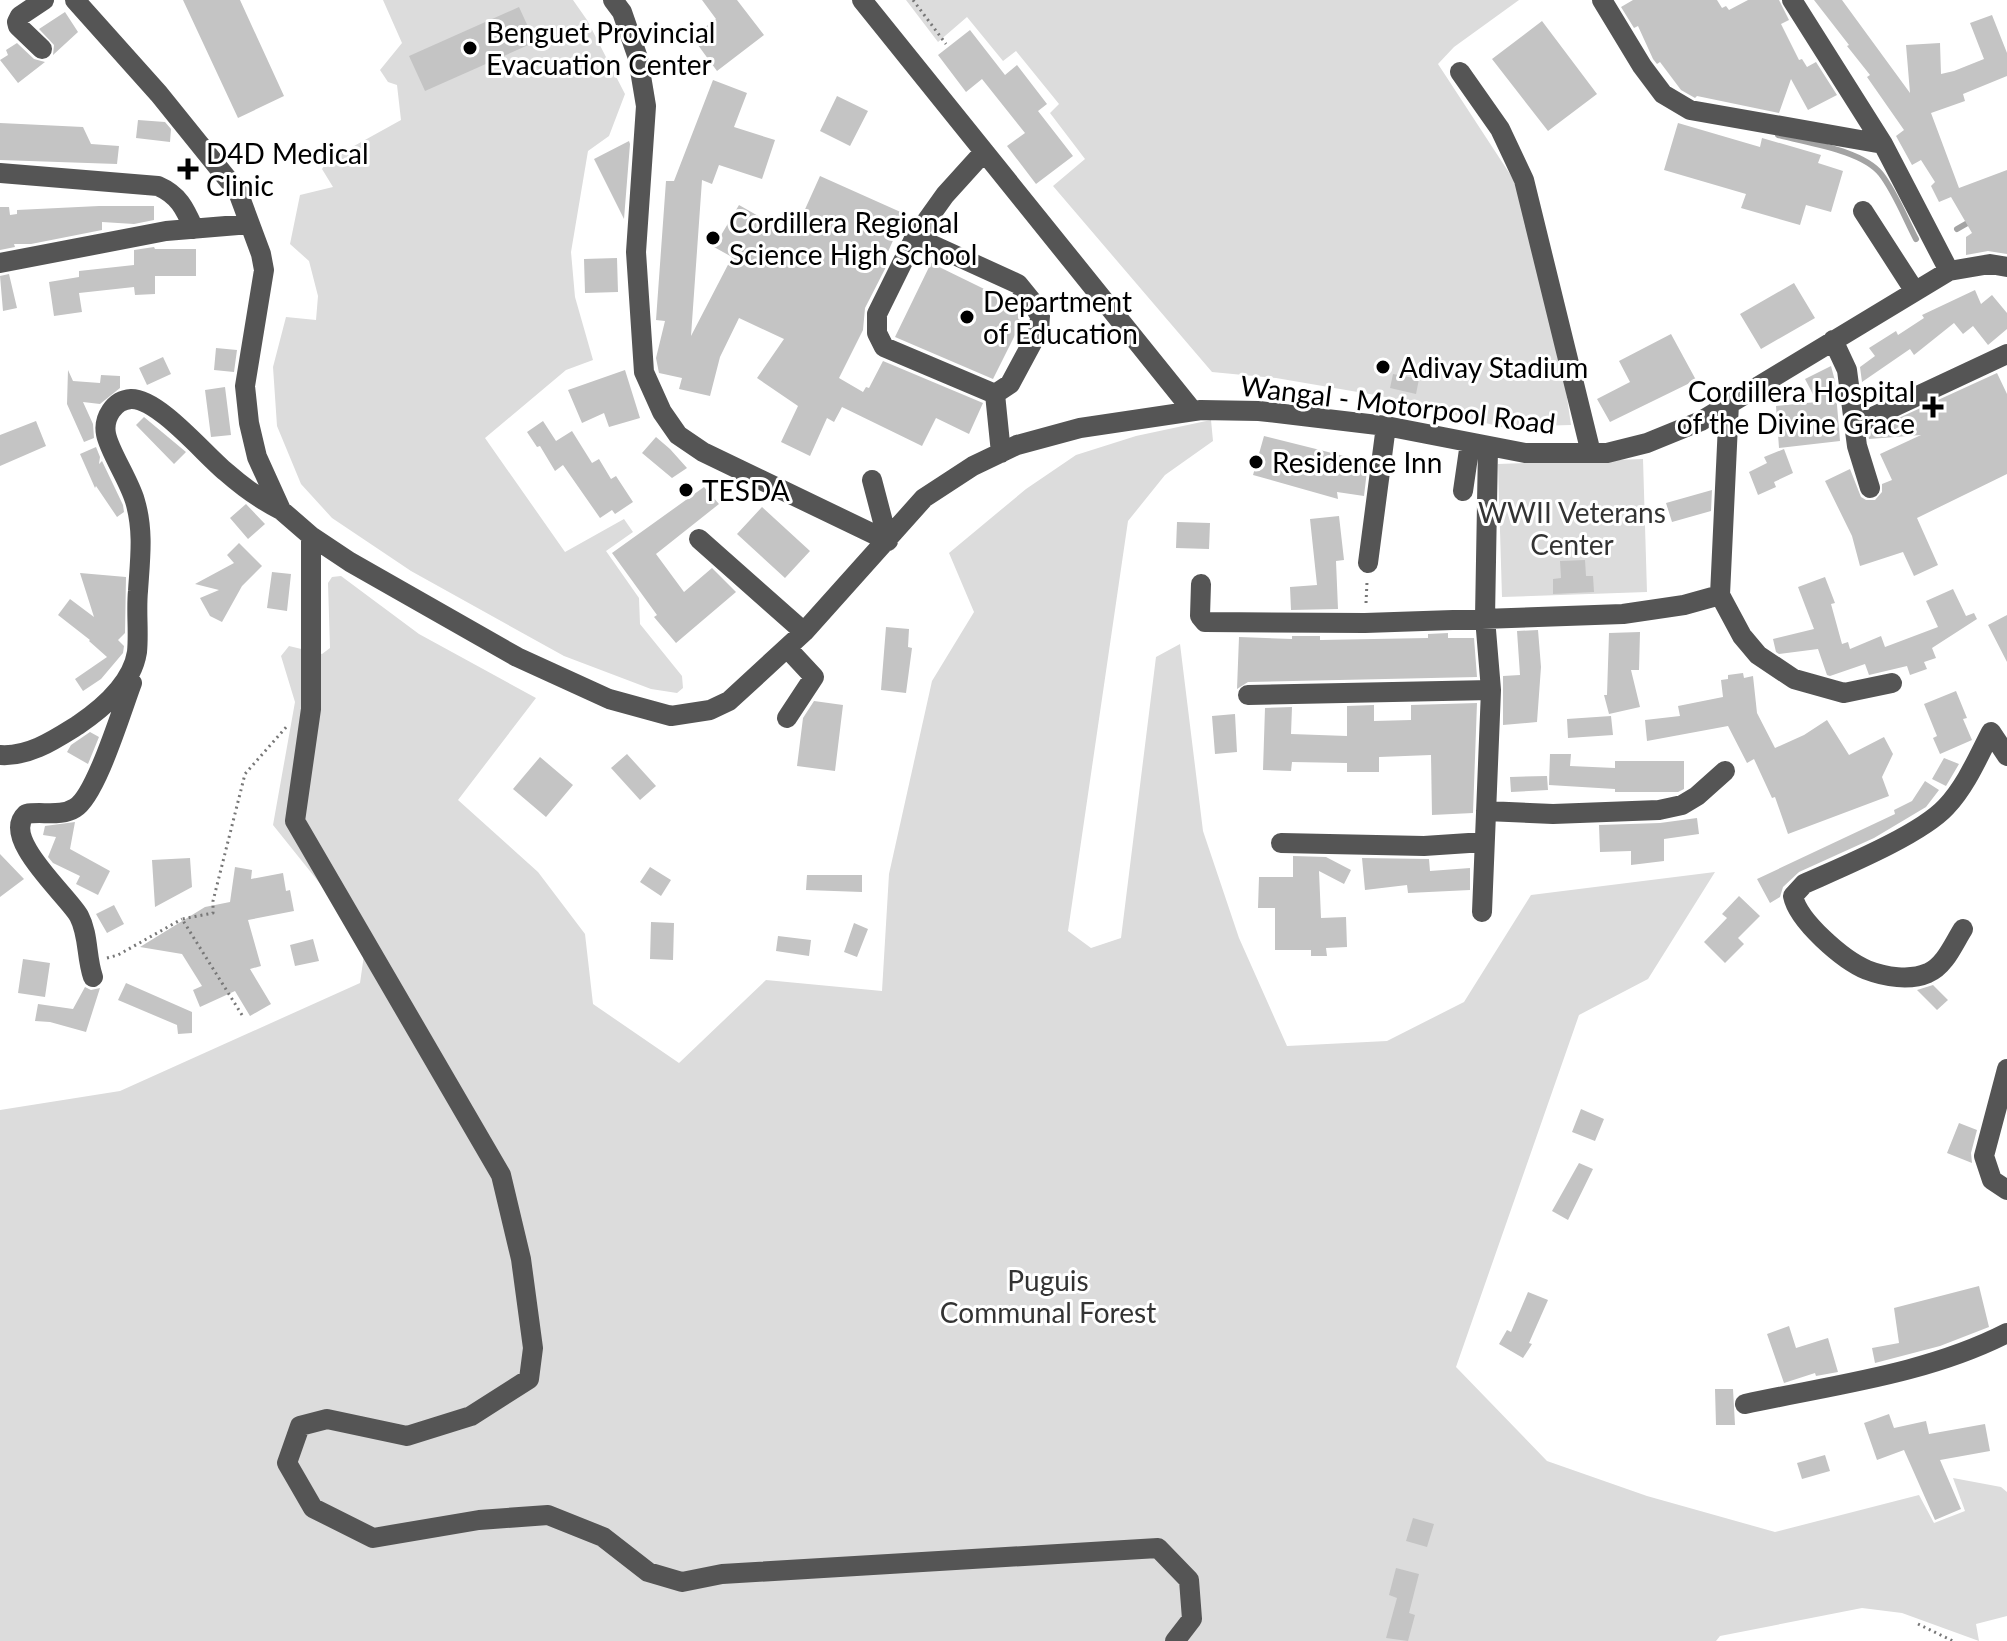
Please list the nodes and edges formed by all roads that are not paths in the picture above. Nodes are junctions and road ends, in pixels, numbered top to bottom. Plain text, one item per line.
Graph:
1 (44, 0) edge
2 (75, 0) edge
3 (613, 0) edge
4 (862, 0) edge
5 (1602, 0) edge
6 (1792, 0) edge
7 (42, 49) dead end
8 (1460, 72) dead end
9 (1883, 144) junction
10 (983, 153) junction
11 (0, 173) edge
12 (1863, 211) dead end
13 (250, 224) junction
14 (194, 229) junction
15 (915, 237) junction
16 (0, 263) edge
17 (2007, 267) edge
18 (1949, 271) junction
19 (1914, 290) junction
20 (1833, 340) junction
21 (2007, 354) edge
22 (995, 394) junction
23 (1729, 403) junction
24 (1192, 410) junction
25 (1866, 420) dead end
26 (1386, 426) junction
27 (1479, 445) junction
28 (1001, 453) junction
29 (1591, 453) junction
30 (872, 480) dead end
31 (1870, 488) dead end
32 (1463, 491) dead end
33 (281, 510) junction
34 (311, 536) junction
35 (699, 539) dead end
36 (888, 541) junction
37 (1368, 563) road end
38 (1201, 584) dead end
39 (1720, 595) junction
40 (1485, 618) junction
41 (804, 632) junction
42 (787, 648) junction
43 (136, 656) junction
44 (1892, 683) dead end
45 (1491, 690) junction
46 (1248, 695) dead end
47 (787, 718) dead end
48 (0, 755) edge
49 (2007, 756) edge
50 (1725, 771) dead end
51 (1486, 811) junction
52 (1484, 842) junction
53 (1281, 843) dead end
54 (1482, 912) dead end
55 (1963, 929) dead end
56 (91, 970) road end
57 (2007, 1069) edge
58 (2007, 1190) edge
59 (2007, 1333) edge
60 (1745, 1404) dead end
61 (1175, 1641) edge

1 - 7 street
2 - 13 street, Wangal - Motorpool Road
3 - 36 street
4 - 10 street
5 - 9 street
6 - 9 street
8 - 29 street
9 - 18 street
10 - 15 street
10 - 24 street
11 - 14 street
12 - 19 street
13 - 14 street
13 - 33 street, Wangal - Motorpool Road
14 - 16 street
15 - 22 street
15 - 22 street
17 - 18 street, Wangal - Motorpool Road
18 - 19 street, Wangal - Motorpool Road
19 - 20 street, Wangal - Motorpool Road
20 - 23 street, Wangal - Motorpool Road
20 - 31 street
21 - 25 street
22 - 28 street
23 - 29 street, Wangal - Motorpool Road
23 - 39 street
24 - 26 street, Wangal - Motorpool Road
24 - 28 street, Wangal - Motorpool Road
26 - 27 street, Wangal - Motorpool Road
26 - 37 street
27 - 29 street, Wangal - Motorpool Road
27 - 32 street
27 - 40 street
28 - 36 street, Wangal - Motorpool Road
30 - 36 street
33 - 34 street, Wangal - Motorpool Road
33 - 43 street
34 - 42 street, Wangal - Motorpool Road
34 - 61 street
35 - 41 street
36 - 41 street, Wangal - Motorpool Road
38 - 40 street
39 - 40 street
39 - 44 street
40 - 45 street
41 - 42 street, Wangal - Motorpool Road
42 - 47 street
43 - 48 street
43 - 56 street
45 - 46 street
45 - 51 street
49 - 55 street
50 - 51 street
51 - 52 street
52 - 53 street
52 - 54 street
57 - 58 street
59 - 60 street

